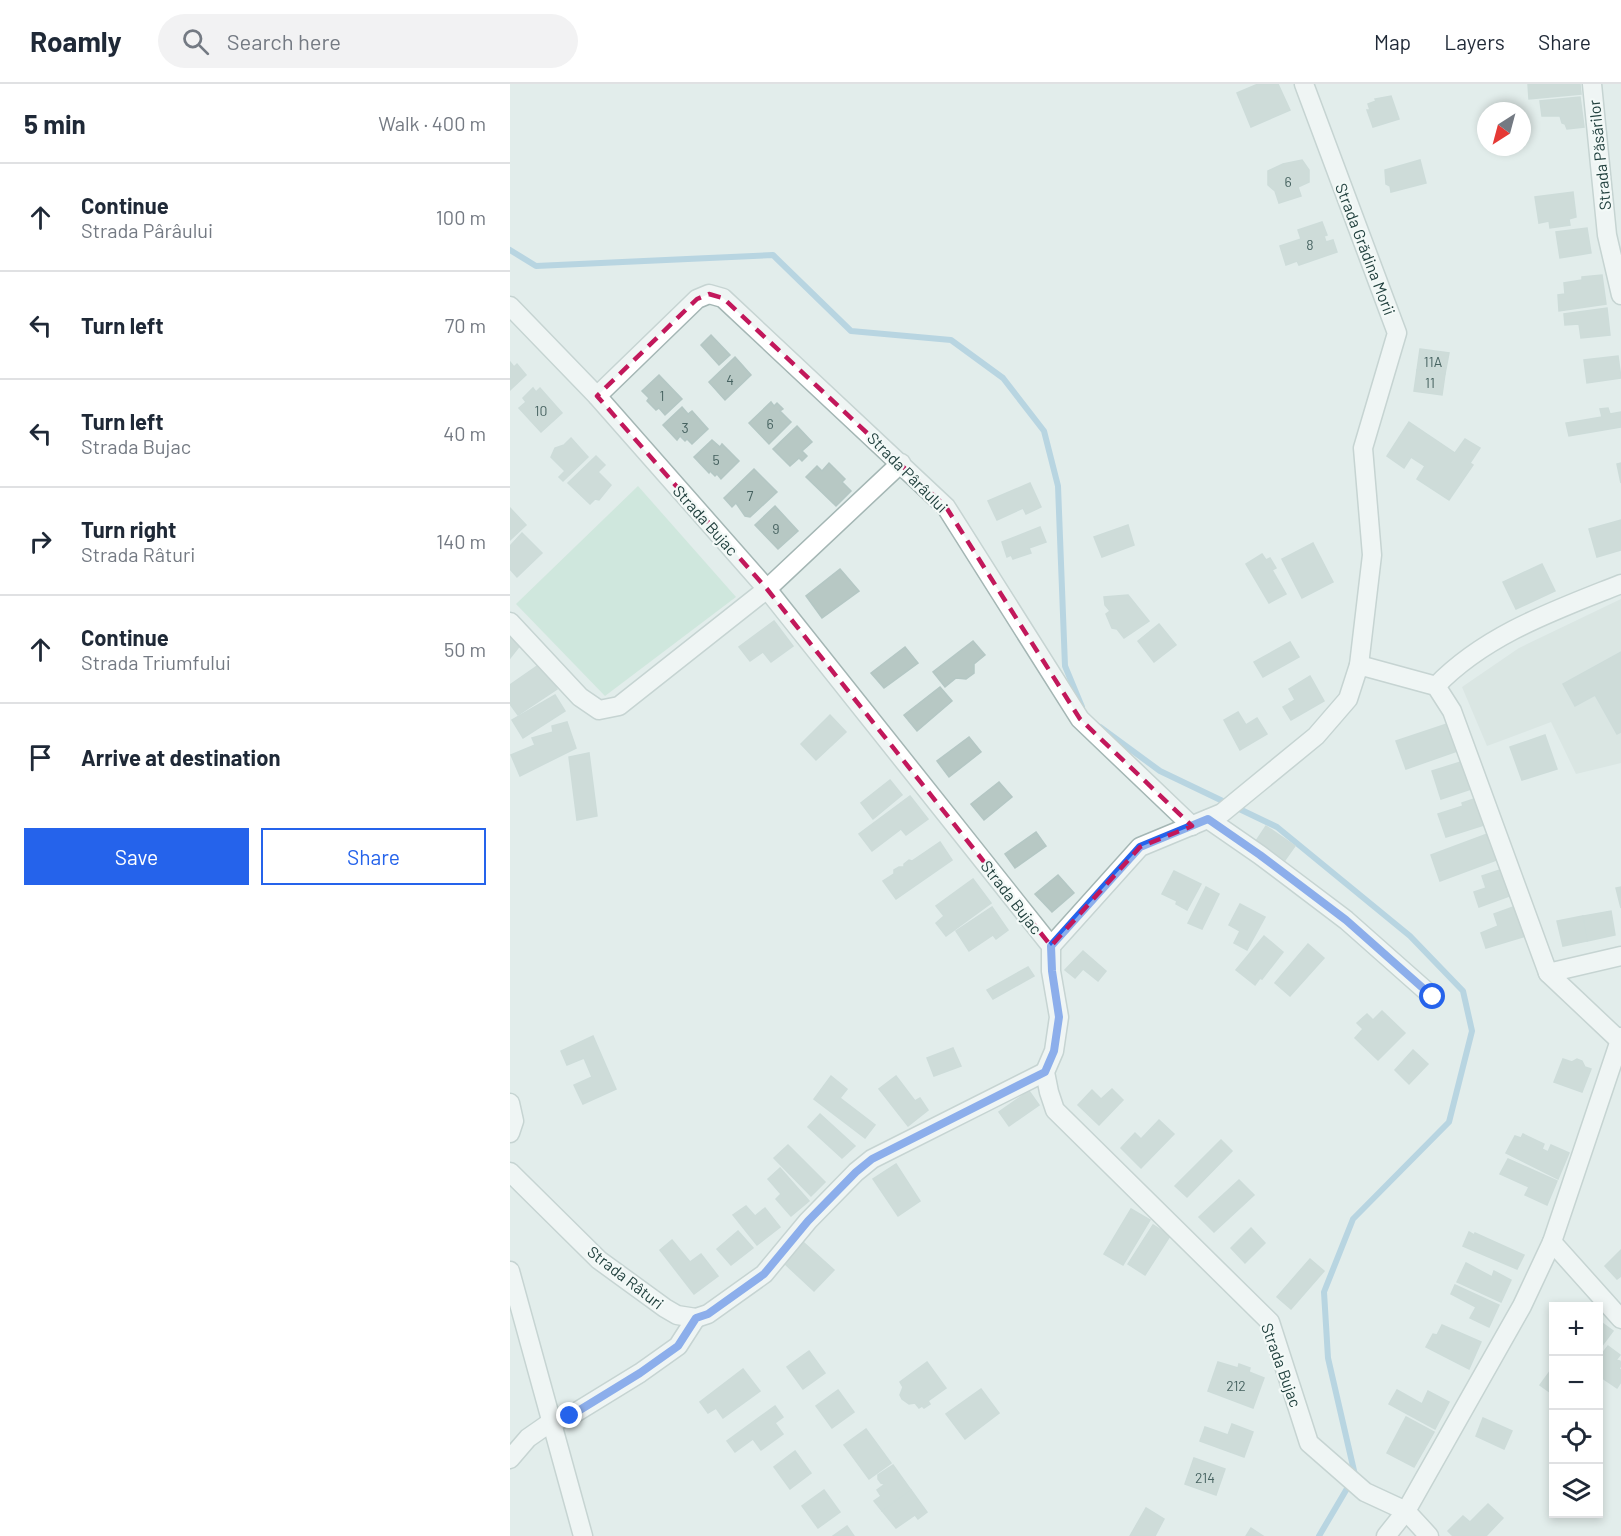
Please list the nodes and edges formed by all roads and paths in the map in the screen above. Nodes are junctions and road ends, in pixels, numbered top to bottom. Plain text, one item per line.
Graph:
1 (1304, 84) edge
2 (1592, 84) edge
3 (1621, 296) edge
4 (510, 306) edge
5 (597, 396) junction
6 (901, 463) junction
7 (1621, 584) edge
8 (767, 589) junction
9 (510, 622) edge
10 (1359, 666) junction
11 (1436, 686) junction
12 (1208, 819) junction
13 (1051, 946) junction
14 (1621, 956) edge
15 (1548, 973) junction
16 (1433, 997) dead end
17 (1620, 1039) edge
18 (1045, 1072) junction
19 (510, 1103) edge
20 (510, 1133) edge
21 (510, 1172) edge
22 (1552, 1242) junction
23 (510, 1271) edge
24 (696, 1318) junction
25 (1621, 1319) edge
26 (551, 1422) junction
27 (510, 1459) edge
28 (1406, 1511) junction
29 (583, 1536) edge
30 (1386, 1536) edge
31 (1429, 1536) edge

1 - 10 street, Strada Grădina Morii
2 - 3 street, Strada Păsărilor
4 - 5 street, Strada Bujac
5 - 6 street, Strada Pârâului
5 - 8 street, Strada Bujac
6 - 8 street
6 - 12 street, Strada Pârâului
7 - 11 street
8 - 9 street
8 - 13 street, Strada Bujac
10 - 11 street
10 - 12 street, Strada Grădina Morii
11 - 15 street
12 - 13 street, Strada Grădina Morii
12 - 16 street, Strada Pârâului
13 - 18 street, Strada Bujac
14 - 15 street
15 - 17 street
17 - 22 street
18 - 24 street
18 - 28 street, Strada Bujac
19 - 20 street
21 - 24 street, Strada Râturi
22 - 25 street
22 - 28 street
23 - 26 street
24 - 26 street
26 - 27 street
26 - 29 street
28 - 30 street
28 - 31 street, Strada Bujac

